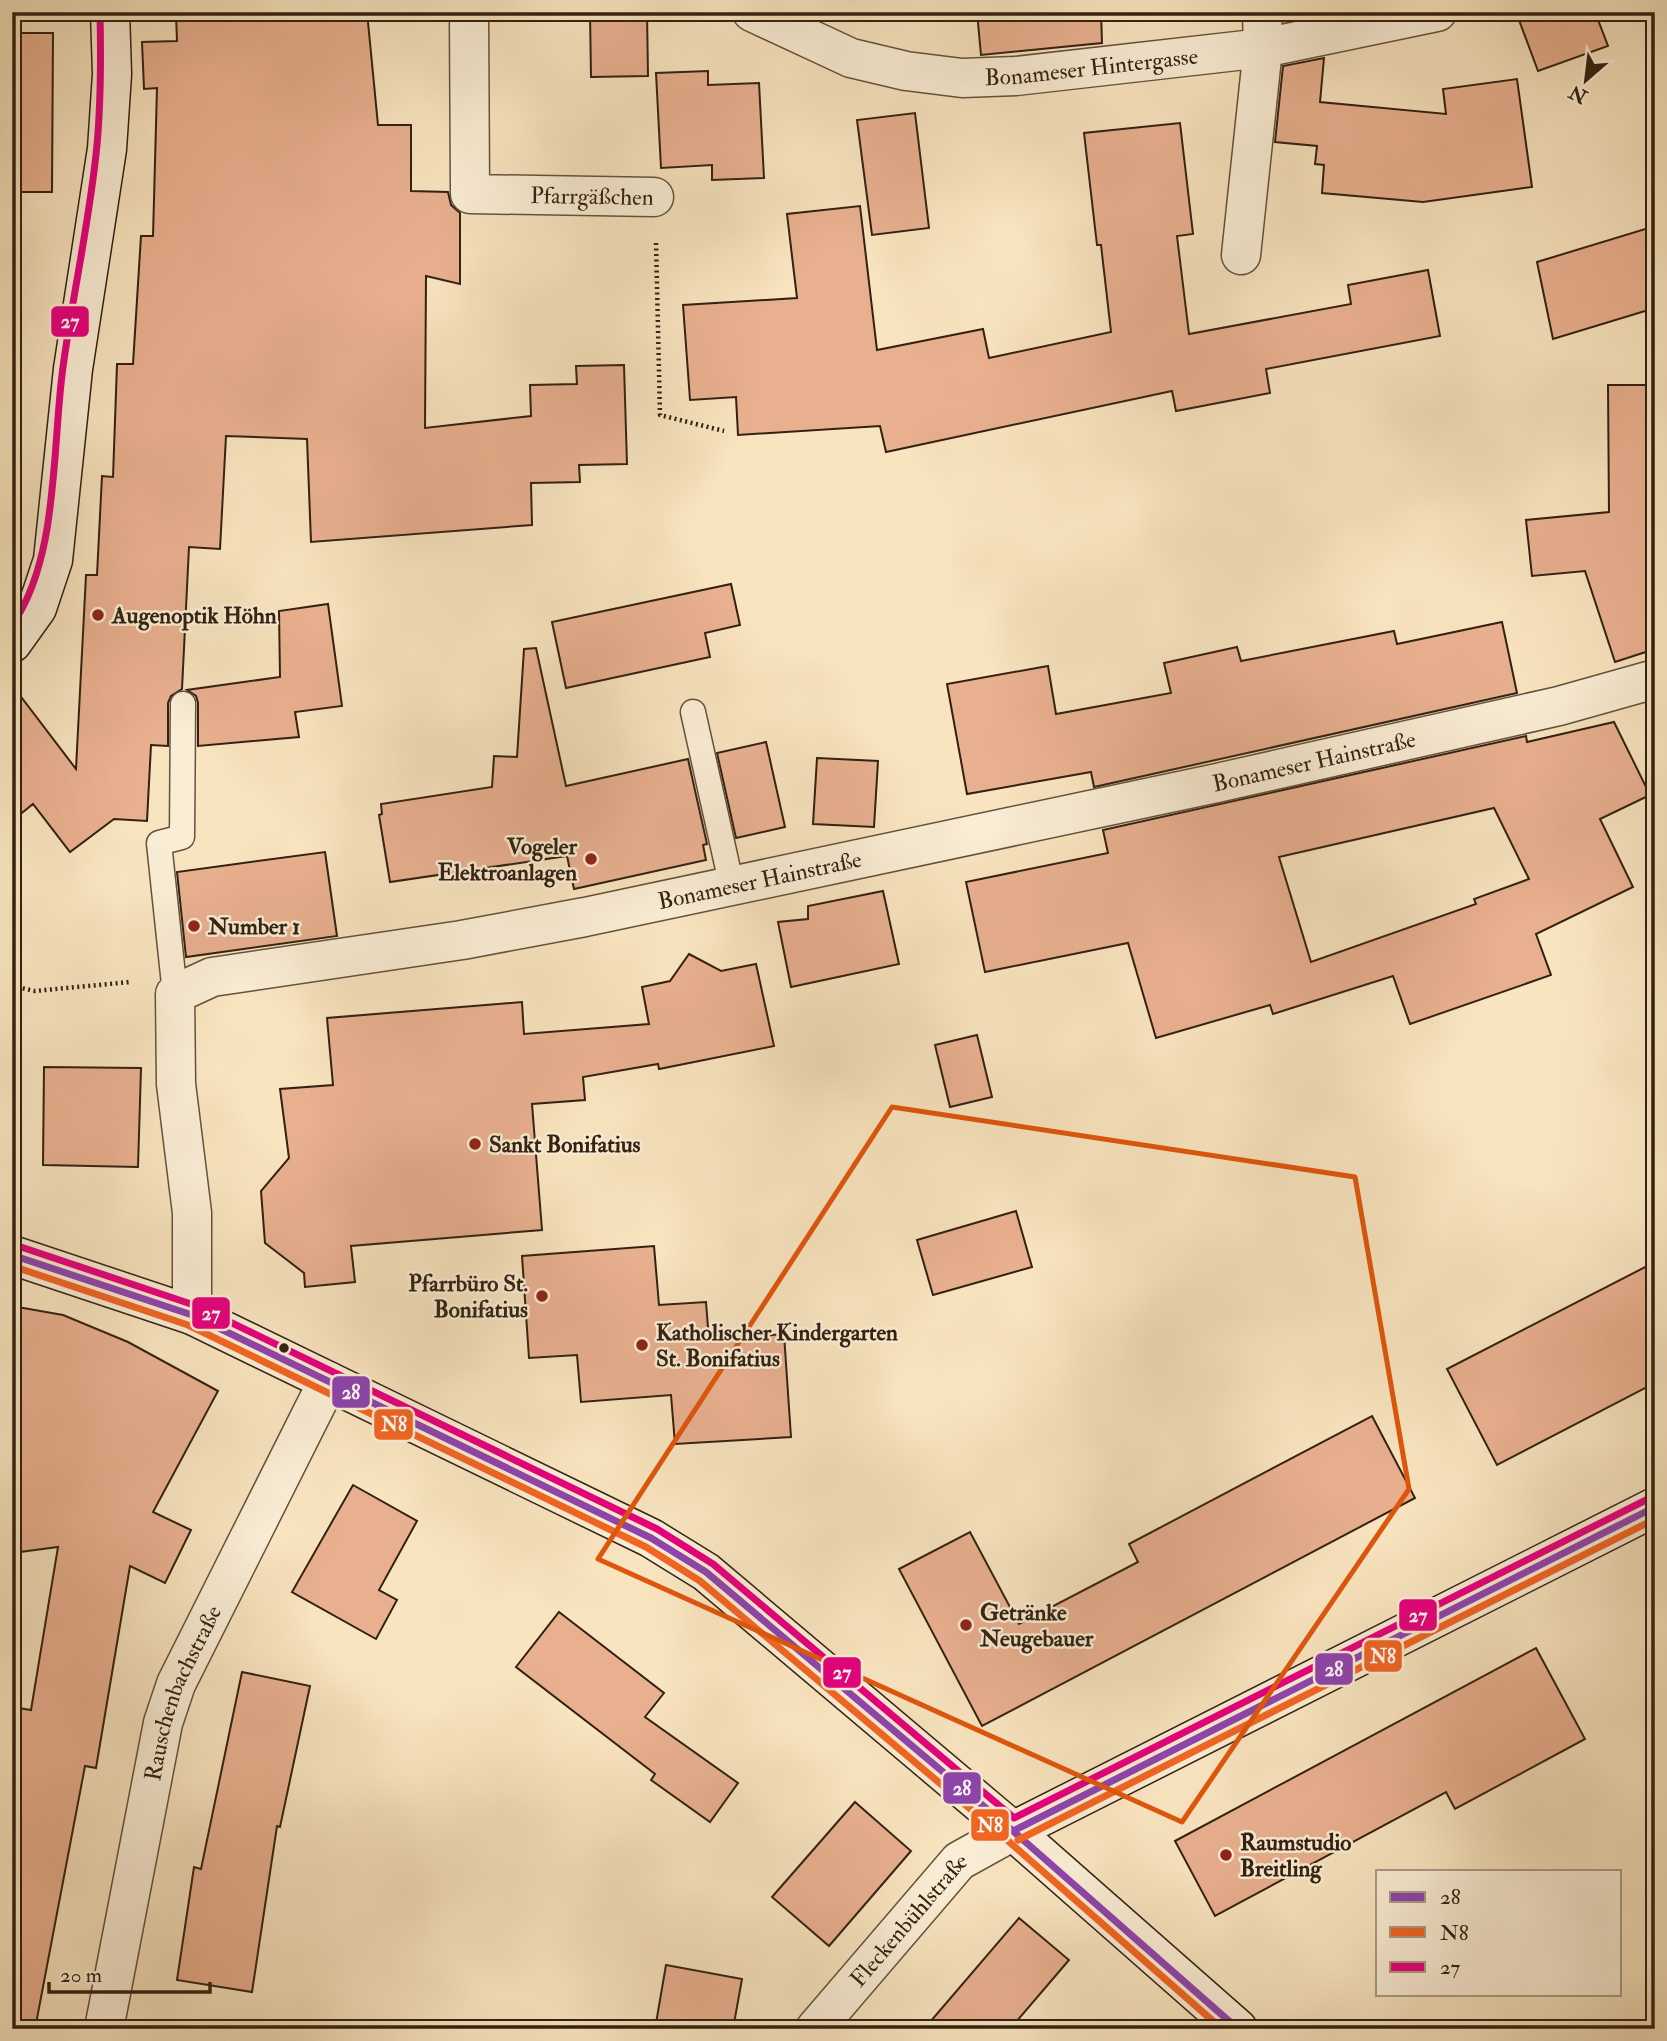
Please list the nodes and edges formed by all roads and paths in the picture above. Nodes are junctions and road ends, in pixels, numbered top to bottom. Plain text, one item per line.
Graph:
1 (110, 12) edge
2 (469, 12) edge
3 (752, 12) edge
4 (1437, 12) edge
5 (1262, 30) edge
6 (654, 197) joint
7 (1241, 255) dead end
8 (724, 431) dead end
9 (12, 643) edge
10 (1655, 680) edge
11 (183, 704) dead end
12 (693, 712) dead end
13 (732, 887) junction
14 (12, 986) edge
15 (175, 994) junction
16 (12, 1255) edge
17 (192, 1315) junction
18 (328, 1381) junction
19 (1655, 1507) edge
20 (1013, 1831) junction
21 (104, 2029) edge
22 (814, 2029) edge
23 (1238, 2029) edge

1 - 9 street
2 - 6 street, Pfarrgäßchen
3 - 5 street, Bonameser Hintergasse
4 - 5 street, Bonameser Hintergasse
5 - 7 street
6 - 8 path, Pfarrgäßchen
10 - 13 street, Bonameser Hainstraße
11 - 15 lane
12 - 13 lane
13 - 15 street, Bonameser Hainstraße
14 - 15 path
15 - 17 street
16 - 17 street
17 - 18 street
18 - 20 street
18 - 21 street, Rauschenbachstraße
19 - 20 street, Fleckenbühlstraße
20 - 22 street, Fleckenbühlstraße
20 - 23 street

